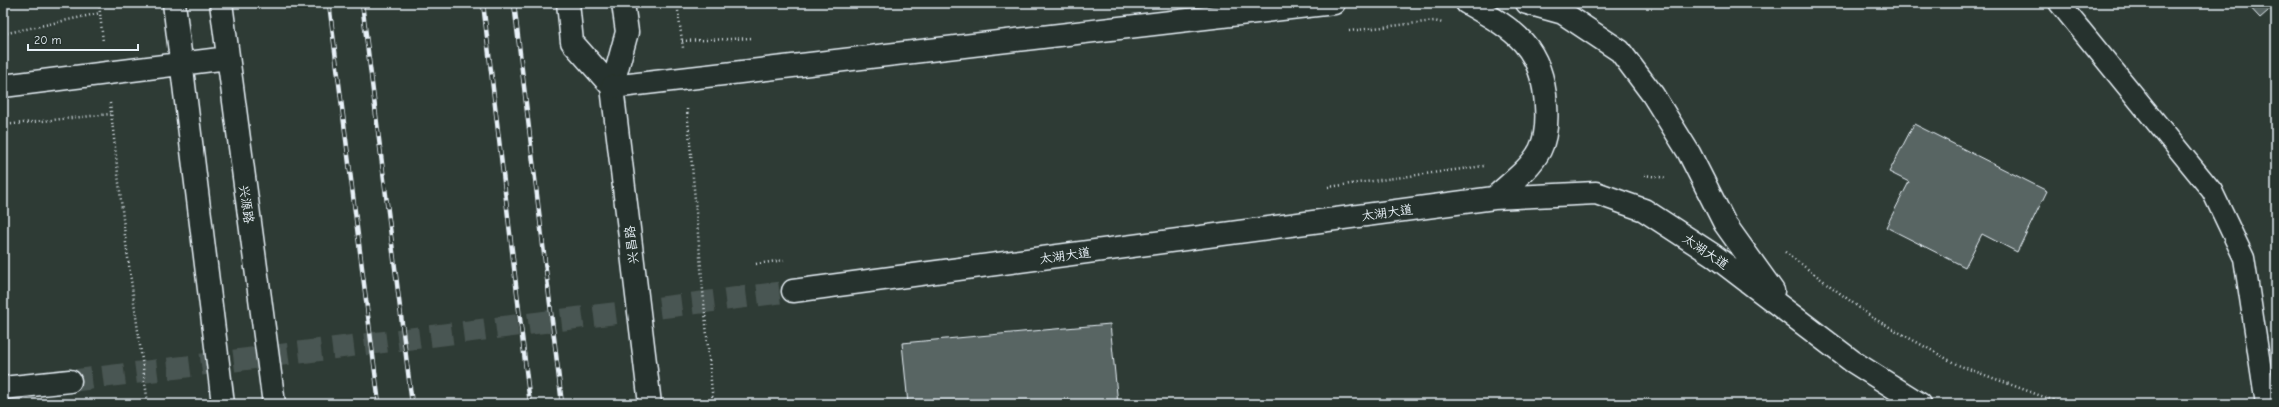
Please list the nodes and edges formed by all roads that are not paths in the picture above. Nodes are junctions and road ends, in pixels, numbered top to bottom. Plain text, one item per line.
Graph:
1 (174, 3) edge
2 (221, 3) edge
3 (568, 3) edge
4 (623, 3) edge
5 (1334, 3) edge
6 (1467, 3) edge
7 (1527, 3) edge
8 (2059, 3) edge
9 (228, 58) junction
10 (182, 64) junction
11 (3, 86) edge
12 (612, 87) junction
13 (1494, 198) junction
14 (793, 291) tunnel mouth
15 (1784, 307) junction
16 (70, 380) tunnel mouth
17 (3, 388) edge
18 (223, 404) edge
19 (274, 404) edge
20 (650, 404) edge
21 (1920, 404) edge
22 (2266, 404) edge

1 - 10 main road
2 - 9 main road, 兴源路
3 - 12 main road
4 - 12 main road, 兴昌路
5 - 12 main road
6 - 13 main road
7 - 15 main road
8 - 22 lane
9 - 10 main road
9 - 19 main road, 兴源路
10 - 11 main road
10 - 18 main road
12 - 20 main road, 兴昌路
13 - 14 main road, 太湖大道
13 - 15 main road, 太湖大道
15 - 21 main road, 太湖大道
16 - 17 main road

